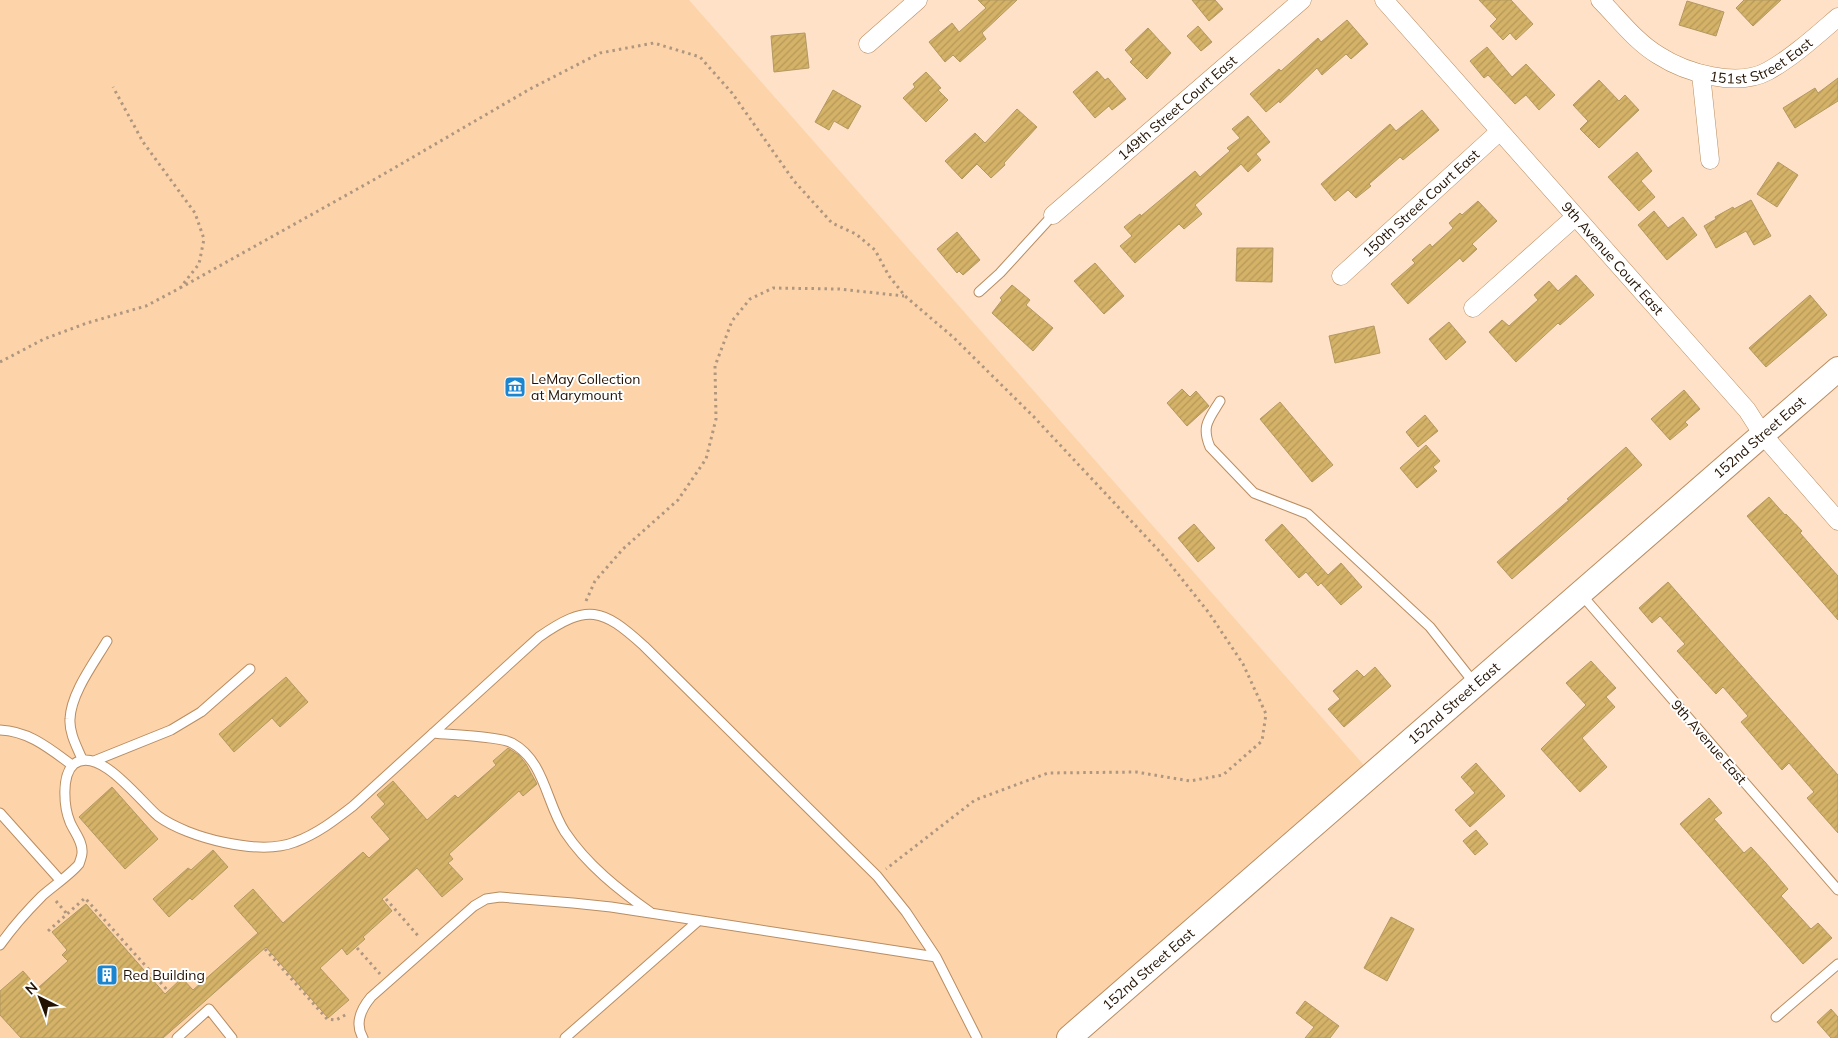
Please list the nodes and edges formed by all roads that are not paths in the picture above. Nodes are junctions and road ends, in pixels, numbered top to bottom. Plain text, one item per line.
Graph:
1 (918, 0) edge
2 (1302, 0) edge
3 (1384, 0) edge
4 (1600, 0) edge
5 (1838, 17) edge
6 (868, 44) dead end
7 (1701, 74) junction
8 (1500, 132) junction
9 (1710, 160) dead end
10 (1053, 215) joint
11 (1575, 217) junction
12 (1341, 276) dead end
13 (979, 292) dead end
14 (1473, 308) dead end
15 (1838, 369) edge
16 (1220, 401) dead end
17 (1763, 435) junction
18 (1838, 521) edge
19 (1580, 593) junction
20 (107, 641) dead end
21 (250, 668) dead end
22 (1475, 684) junction
23 (0, 730) edge
24 (433, 733) junction
25 (82, 760) junction
26 (94, 761) junction
27 (72, 765) junction
28 (0, 812) edge
29 (60, 880) junction
30 (1838, 890) edge
31 (653, 914) junction
32 (698, 921) junction
33 (0, 945) edge
34 (936, 957) junction
35 (1838, 964) edge
36 (1776, 1017) dead end
37 (177, 1038) edge
38 (232, 1038) edge
39 (363, 1038) edge
40 (565, 1038) edge
41 (977, 1038) edge
42 (1069, 1038) edge

1 - 6 street
2 - 10 street, 149th Street Court East
3 - 8 street, 9th Avenue Court East
4 - 7 street
5 - 7 street, 151st Street East
7 - 9 street, 151st Street East
8 - 11 street, 9th Avenue Court East
8 - 12 street, 150th Street Court East
10 - 13 lane
11 - 14 street
11 - 17 street, 9th Avenue Court East
15 - 17 main road, 152nd Street East
16 - 22 lane
17 - 18 street, 9th Avenue Court East
17 - 19 main road, 152nd Street East
19 - 22 main road, 152nd Street East
19 - 30 lane, 9th Avenue East
20 - 25 lane
21 - 26 lane
22 - 42 main road, 152nd Street East
23 - 27 lane
24 - 26 lane
24 - 31 lane
24 - 34 lane
25 - 26 lane
25 - 27 lane
27 - 29 lane
28 - 29 lane
29 - 33 lane
31 - 32 lane
31 - 39 lane
32 - 34 lane
32 - 40 lane
34 - 41 lane
35 - 36 lane
37 - 38 lane

